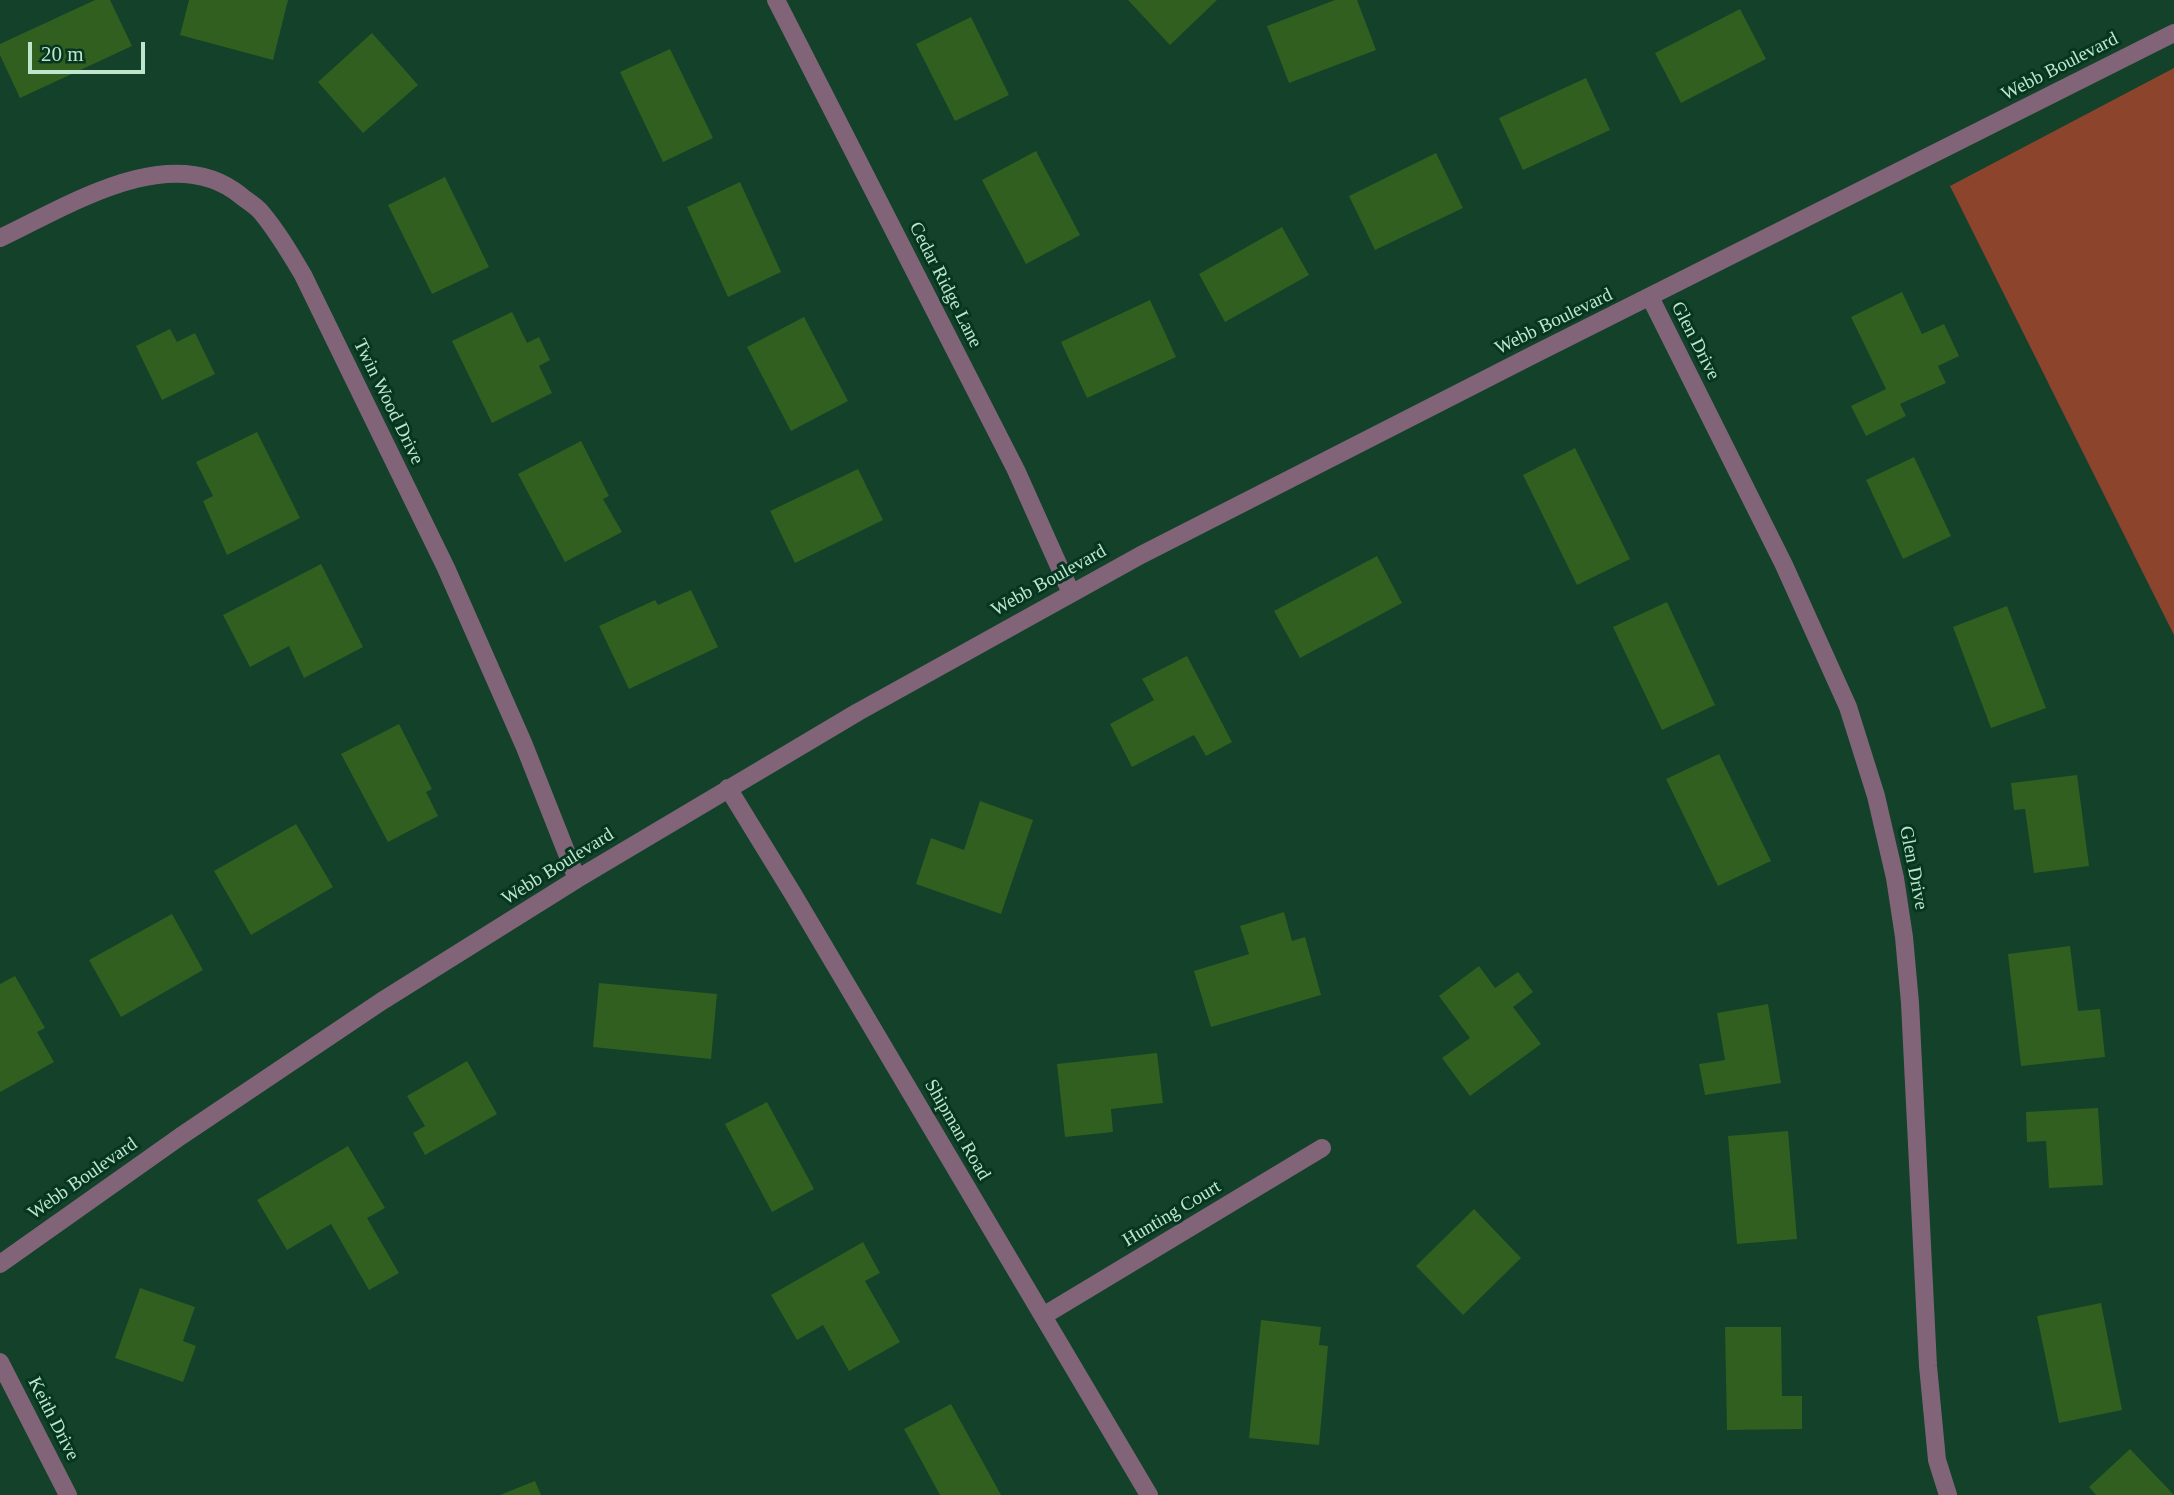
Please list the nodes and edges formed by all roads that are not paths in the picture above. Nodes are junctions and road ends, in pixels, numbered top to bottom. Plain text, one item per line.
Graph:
1 (776, 0) edge
2 (2174, 33) edge
3 (0, 237) edge
4 (1650, 297) junction
5 (1071, 593) junction
6 (728, 788) junction
7 (577, 879) junction
8 (1322, 1148) dead end
9 (2, 1259) edge
10 (1043, 1316) junction
11 (0, 1362) edge
12 (68, 1495) edge
13 (1149, 1495) edge
14 (1948, 1495) edge

1 - 5 street, Cedar Ridge Lane
2 - 4 street, Webb Boulevard
3 - 7 street, Twin Wood Drive
4 - 5 street, Webb Boulevard
4 - 14 street, Glen Drive
5 - 6 street, Webb Boulevard
6 - 7 street, Webb Boulevard
6 - 10 street, Shipman Road
7 - 9 street, Webb Boulevard
8 - 10 street, Hunting Court
10 - 13 street, Shipman Road
11 - 12 street, Keith Drive

